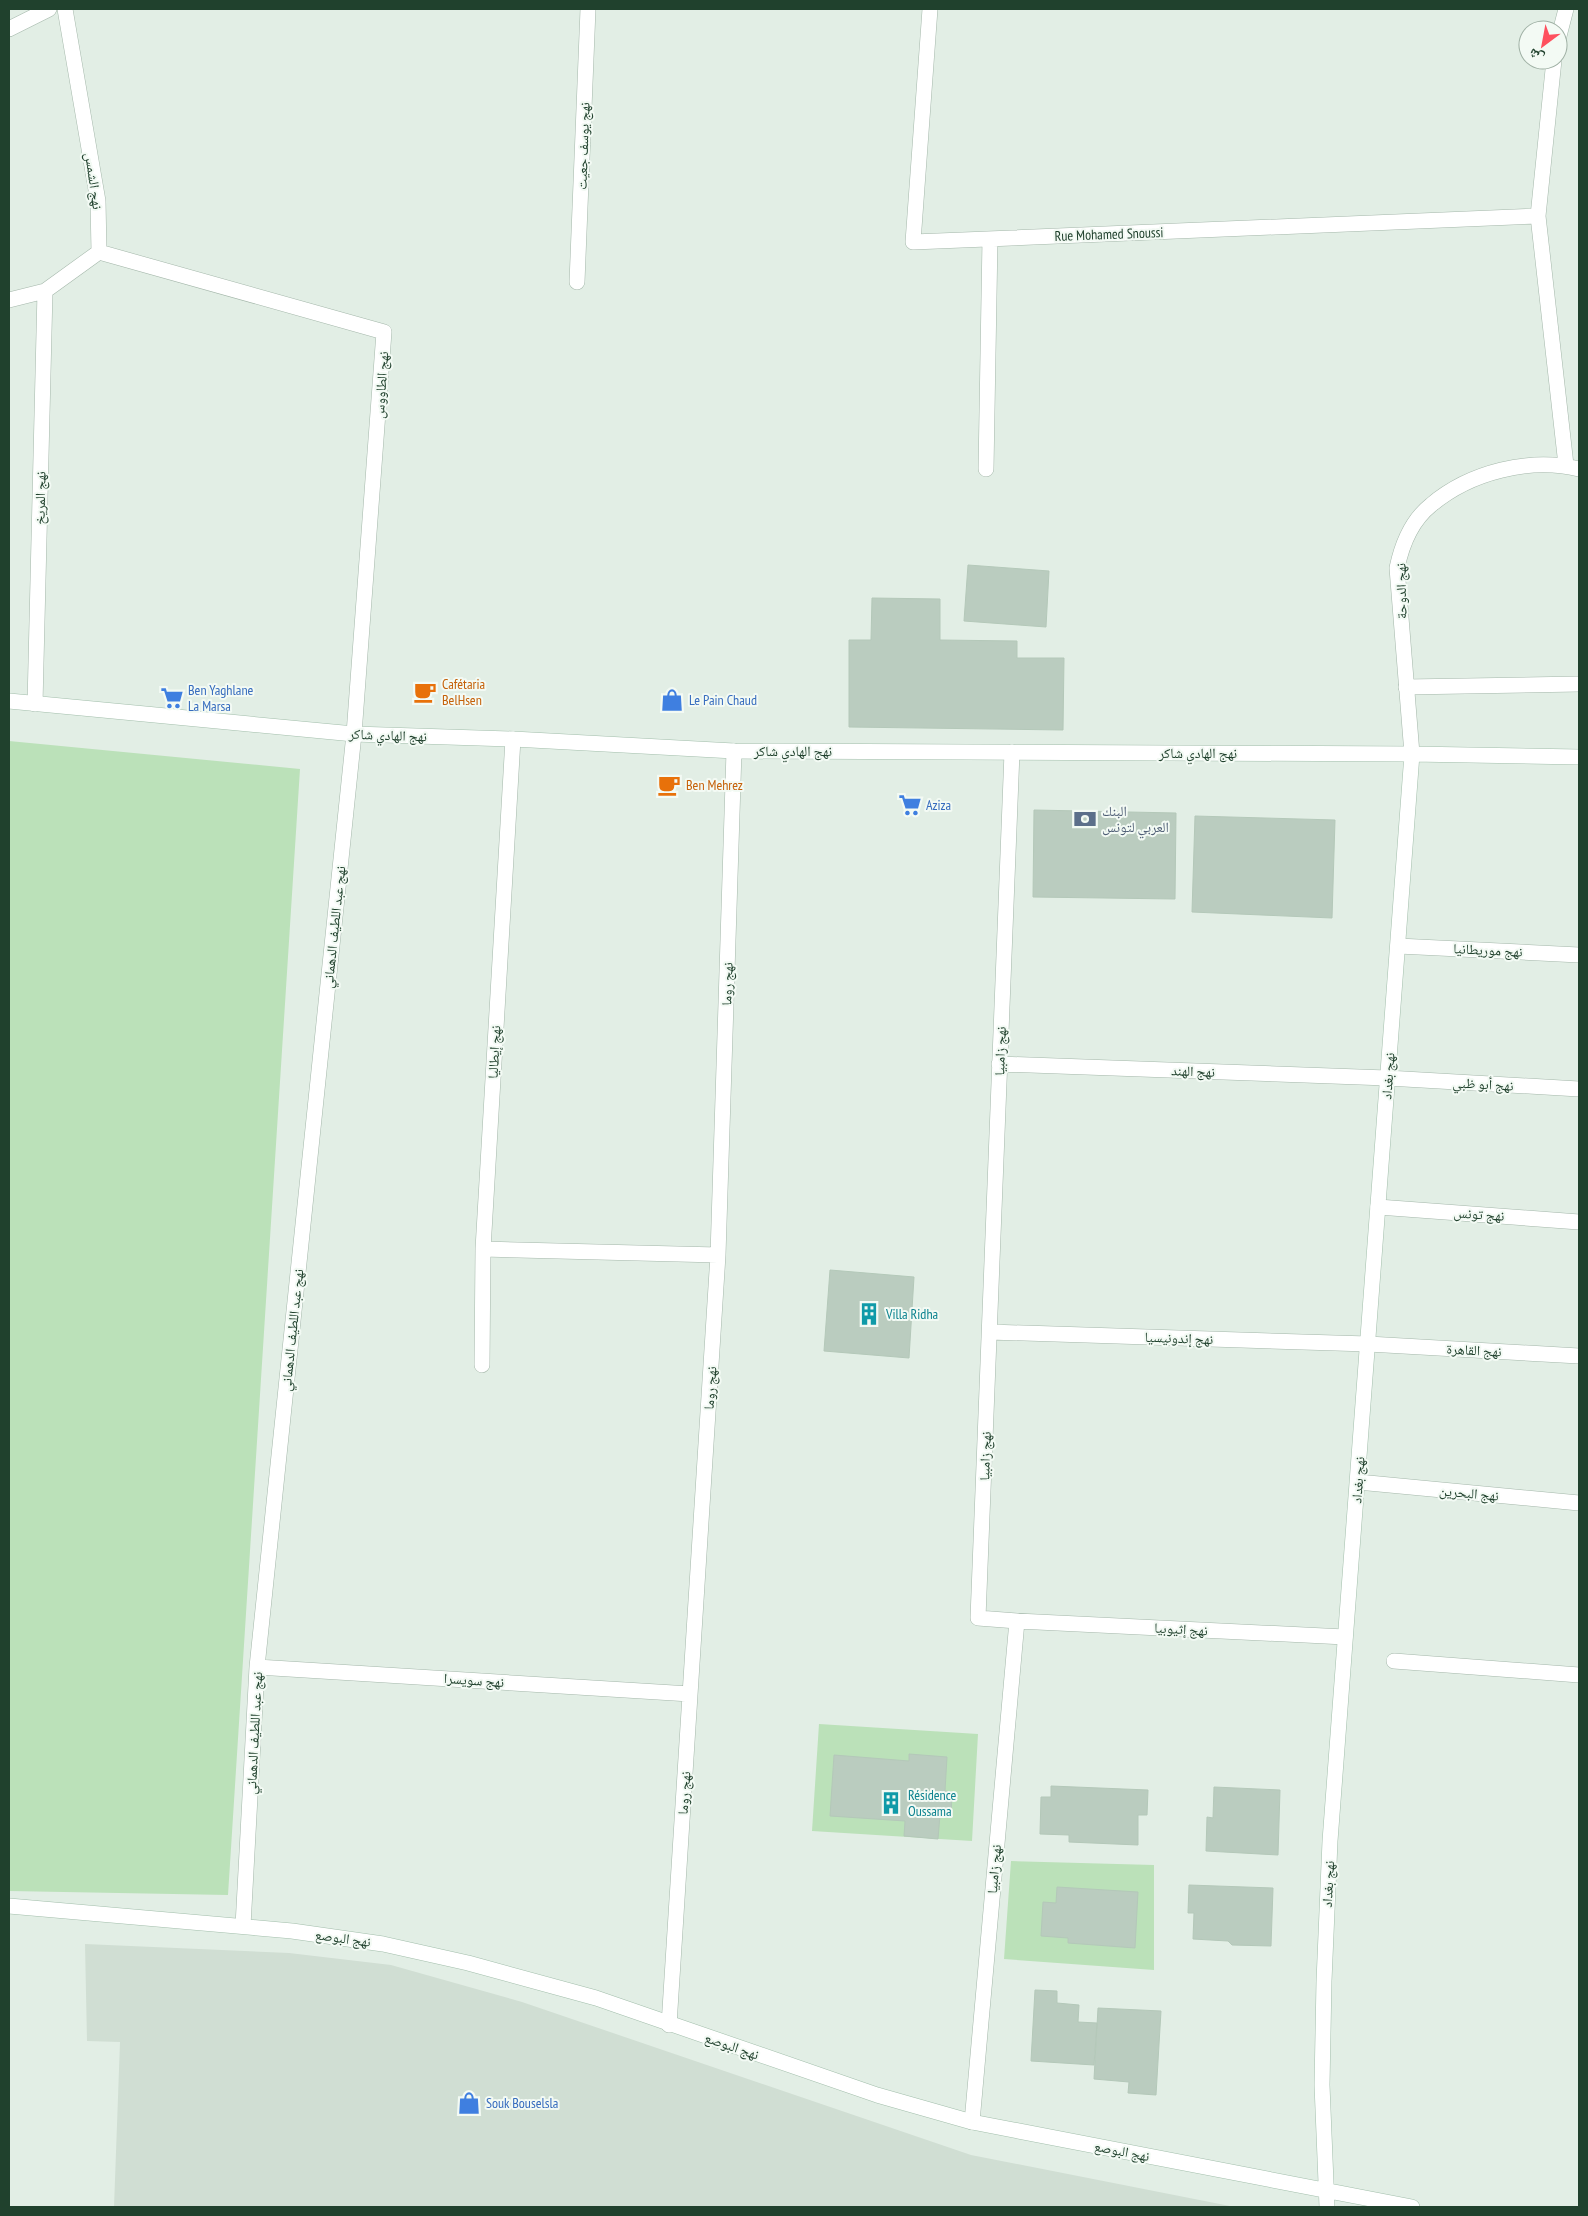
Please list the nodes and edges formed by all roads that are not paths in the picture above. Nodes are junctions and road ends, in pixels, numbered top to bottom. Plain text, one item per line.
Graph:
1 (49, 9) edge
2 (65, 9) edge
3 (588, 9) edge
4 (930, 9) edge
5 (9, 29) edge
6 (1553, 70) edge
7 (1538, 216) junction
8 (990, 239) junction
9 (99, 252) junction
10 (577, 282) dead end
11 (45, 291) junction
12 (9, 300) edge
13 (1572, 467) edge
14 (986, 469) dead end
15 (1579, 684) edge
16 (1406, 687) junction
17 (9, 701) edge
18 (35, 704) junction
19 (354, 734) junction
20 (513, 739) junction
21 (734, 751) junction
22 (1012, 752) junction
23 (1412, 754) junction
24 (1579, 757) edge
25 (1398, 946) junction
26 (1579, 954) edge
27 (999, 1064) junction
28 (1387, 1078) junction
29 (1579, 1089) edge
30 (1378, 1207) junction
31 (1579, 1222) edge
32 (483, 1249) junction
33 (718, 1255) junction
34 (990, 1332) junction
35 (1368, 1344) junction
36 (1579, 1356) edge
37 (482, 1365) dead end
38 (1358, 1482) junction
39 (1579, 1503) edge
40 (1017, 1621) junction
41 (1345, 1637) junction
42 (1394, 1661) dead end
43 (258, 1667) junction
44 (1579, 1675) edge
45 (690, 1694) junction
46 (9, 1906) edge
47 (243, 1926) junction
48 (669, 2025) junction
49 (972, 2122) junction
50 (1326, 2191) junction
51 (1327, 2207) edge
52 (1412, 2207) edge

1 - 5 street
2 - 9 street, نهج الشمس
3 - 10 street, نهج يوسف جعيت
4 - 8 street, Rue Mohamed Snoussi
6 - 7 street
7 - 8 street, Rue Mohamed Snoussi
7 - 13 street
8 - 14 street
9 - 11 street
9 - 19 street, نهج الطاووس
11 - 12 street
11 - 18 street, نهج المريخ
13 - 16 street, نهج الدوحة
15 - 16 street
16 - 23 street, نهج الدوحة
17 - 18 street, نهج الهادي شاكر
18 - 19 street, نهج الهادي شاكر
19 - 20 street, نهج الهادي شاكر
19 - 43 street, نهج عبد اللطيف الدهماني
20 - 21 street, نهج الهادي شاكر
20 - 32 street, نهج إيطاليا
21 - 22 street, نهج الهادي شاكر
21 - 33 street, نهج روما
22 - 23 street, نهج الهادي شاكر
22 - 27 street, نهج زامبيا
23 - 24 street, نهج الهادي شاكر
23 - 25 street, نهج بغداد
25 - 26 street, نهج موريطانيا
25 - 28 street, نهج بغداد
27 - 28 street, نهج الهند
27 - 34 street, نهج زامبيا
28 - 29 street, نهج أبو ظبي
28 - 30 street, نهج بغداد
30 - 31 street, نهج تونس
30 - 35 street, نهج بغداد
32 - 33 street
32 - 37 street, نهج إيطاليا
33 - 45 street, نهج روما
34 - 35 street, نهج إندونيسيا
34 - 40 street, نهج زامبيا
35 - 36 street, نهج القاهرة
35 - 38 street, نهج بغداد
38 - 39 street, نهج البحرين
38 - 41 street, نهج بغداد
40 - 41 street, نهج إثيوبيا
40 - 49 street, نهج زامبيا
41 - 50 street, نهج بغداد
42 - 44 street
43 - 45 street, نهج سويسرا
43 - 47 street, نهج عبد اللطيف الدهماني
45 - 48 street, نهج روما
46 - 47 street, نهج البوصع
47 - 48 street, نهج البوصع
48 - 49 street, نهج البوصع
49 - 50 street, نهج البوصع
50 - 51 street, نهج بغداد
50 - 52 street, نهج البوصع

